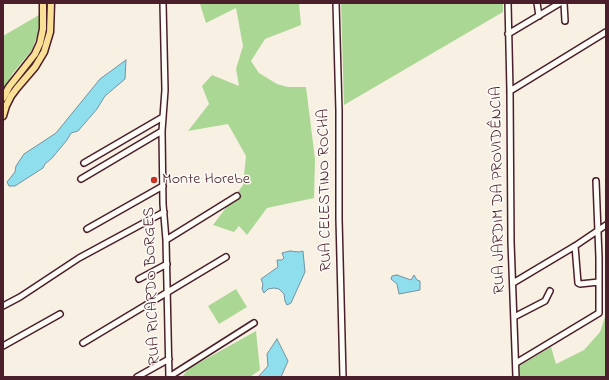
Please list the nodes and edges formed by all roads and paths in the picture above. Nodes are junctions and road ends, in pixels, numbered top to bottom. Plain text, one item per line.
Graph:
1 (44, 3) edge
2 (51, 3) edge
3 (163, 3) edge
4 (336, 3) edge
5 (508, 3) edge
6 (537, 3) edge
7 (560, 3) edge
8 (564, 3) edge
9 (539, 16) junction
10 (565, 21) dead end
11 (606, 32) edge
12 (508, 34) junction
13 (510, 91) junction
14 (3, 98) edge
15 (3, 116) edge
16 (163, 117) junction
17 (162, 131) junction
18 (84, 163) dead end
19 (81, 179) dead end
20 (596, 181) dead end
21 (163, 186) junction
22 (237, 196) dead end
23 (164, 212) junction
24 (606, 225) edge
25 (87, 229) dead end
26 (598, 230) junction
27 (166, 240) junction
28 (575, 246) junction
29 (226, 257) dead end
30 (167, 264) junction
31 (139, 279) dead end
32 (600, 282) junction
33 (513, 283) junction
34 (550, 291) dead end
35 (167, 293) junction
36 (3, 306) edge
37 (60, 314) dead end
38 (514, 317) junction
39 (254, 323) dead end
40 (83, 343) dead end
41 (3, 346) edge
42 (169, 359) junction
43 (516, 363) junction
44 (137, 377) edge
45 (169, 377) edge
46 (343, 377) edge
47 (516, 377) edge

1 - 14 main road
2 - 15 main road
3 - 16 street, RUA RICARDO BORGES
4 - 46 street, RUA CELESTINO ROCHA
5 - 12 street, RUA JARDIM DA PROVIDÊNCIA
6 - 9 street
7 - 9 street
8 - 10 street
9 - 12 street
11 - 13 street
12 - 13 street, RUA JARDIM DA PROVIDÊNCIA
13 - 33 street, RUA JARDIM DA PROVIDÊNCIA
16 - 17 street, RUA RICARDO BORGES
16 - 18 street
17 - 19 street
17 - 21 street, RUA RICARDO BORGES
20 - 26 street
21 - 23 street, RUA RICARDO BORGES
21 - 25 street
22 - 27 street
23 - 27 street, RUA RICARDO BORGES
23 - 36 street
24 - 26 street
26 - 28 street
26 - 32 street
27 - 30 street, RUA RICARDO BORGES
28 - 32 street
28 - 33 street
29 - 35 street
30 - 31 street
30 - 35 street, RUA RICARDO BORGES
32 - 43 street
33 - 38 street, RUA JARDIM DA PROVIDÊNCIA
34 - 38 street
35 - 40 street
35 - 42 street, RUA RICARDO BORGES
37 - 41 street
38 - 43 street, RUA JARDIM DA PROVIDÊNCIA
39 - 45 street
42 - 44 street
42 - 45 street, RUA RICARDO BORGES
43 - 47 street, RUA JARDIM DA PROVIDÊNCIA

